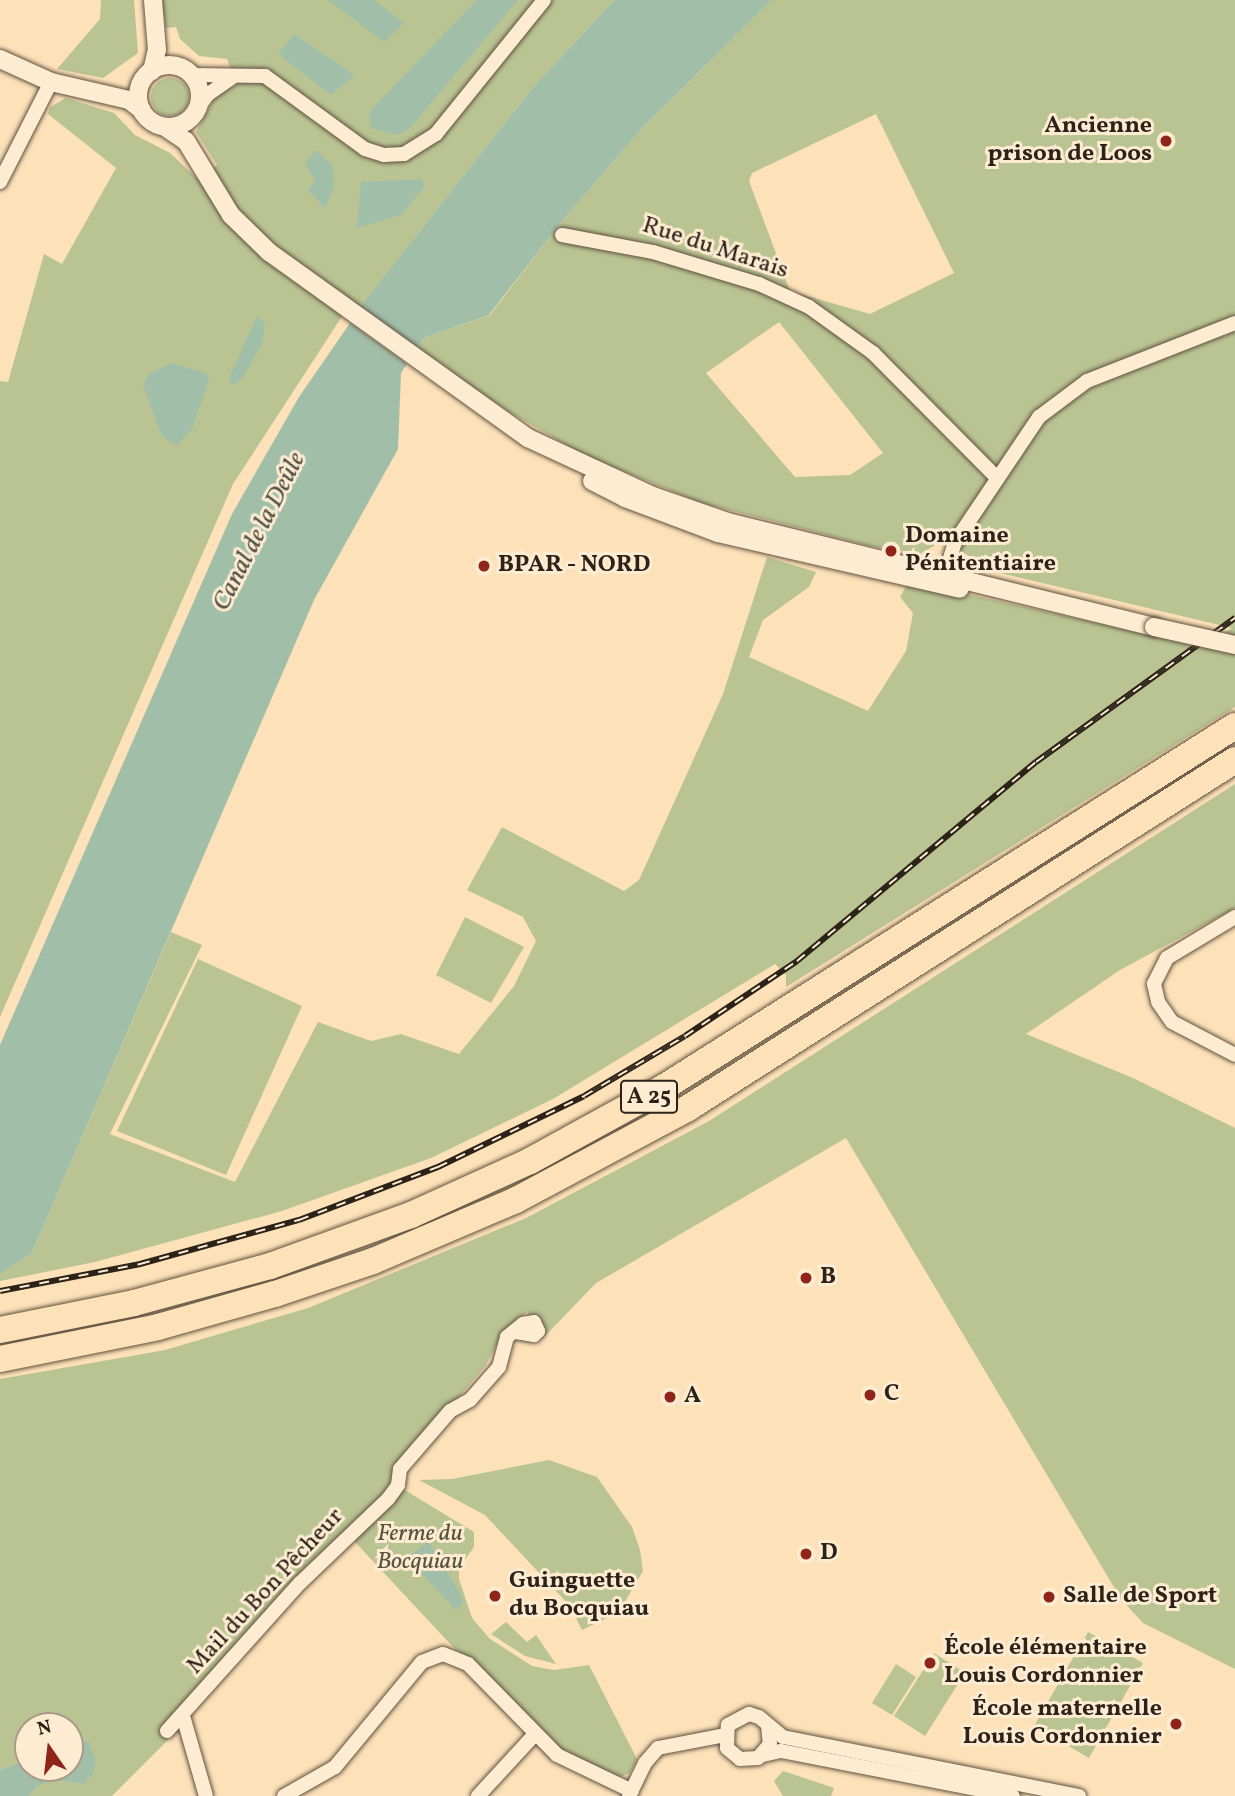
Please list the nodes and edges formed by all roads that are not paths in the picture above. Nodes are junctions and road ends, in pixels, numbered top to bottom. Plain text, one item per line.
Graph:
1 (153, 0) edge
2 (544, 0) edge
3 (156, 23) junction
4 (0, 59) edge
5 (188, 72) junction
6 (238, 74) junction
7 (148, 76) junction
8 (51, 82) junction
9 (98, 91) junction
10 (142, 110) junction
11 (195, 112) junction
12 (165, 127) junction
13 (200, 155) junction
14 (0, 182) edge
15 (562, 235) dead end
16 (1235, 323) edge
17 (996, 477) junction
18 (943, 579) junction
19 (1235, 645) edge
20 (1235, 726) edge
21 (1235, 760) edge
22 (1235, 917) edge
23 (1235, 1055) edge
24 (0, 1330) edge
25 (514, 1332) dead end
26 (0, 1359) edge
27 (183, 1716) junction
28 (768, 1726) junction
29 (167, 1731) dead end
30 (535, 1734) junction
31 (725, 1735) junction
32 (763, 1755) junction
33 (630, 1793) edge
34 (206, 1796) edge
35 (284, 1796) edge
36 (478, 1796) edge
37 (1013, 1796) edge
38 (1079, 1796) edge

1 - 3 street
2 - 6 street
3 - 5 street
3 - 7 street
4 - 8 street
5 - 6 street
5 - 7 street
5 - 11 street
6 - 11 street
7 - 9 street
7 - 10 street
8 - 9 street
8 - 14 street
9 - 10 street
10 - 12 street
11 - 12 street
11 - 13 street
12 - 13 street
13 - 18 street
15 - 17 street, Rue du Marais
16 - 17 street
17 - 18 street
18 - 19 street, bridge
20 - 24 highway, A 25
21 - 26 highway, A 25
22 - 23 street
25 - 27 street, Mail du Bon Pêcheur
27 - 29 street, Mail du Bon Pêcheur
27 - 34 street
28 - 31 street
28 - 32 street
28 - 38 street
30 - 33 street
30 - 35 street
30 - 36 street
31 - 32 street
31 - 33 street
32 - 37 street

